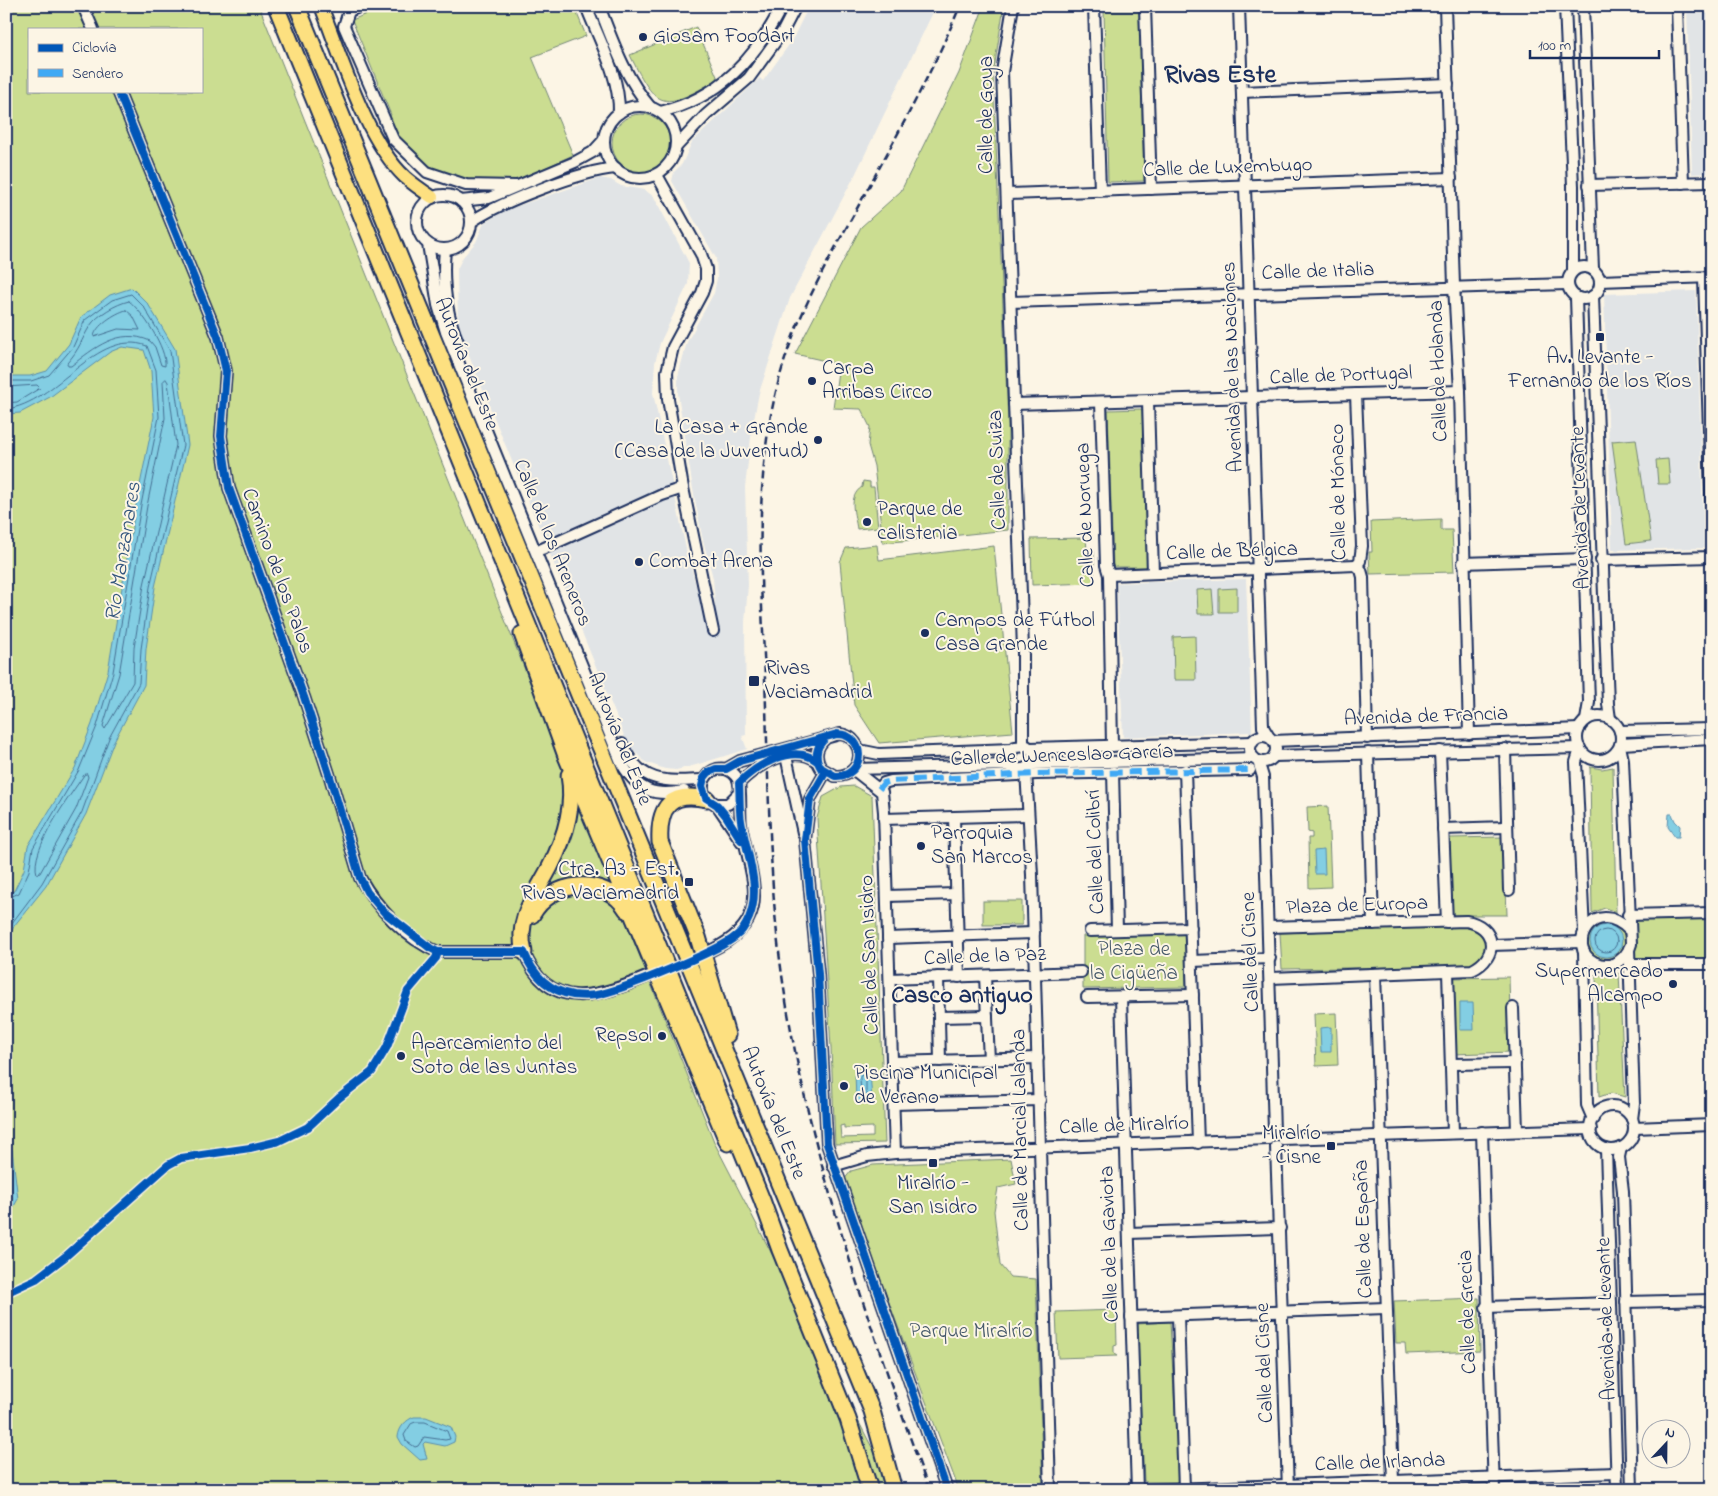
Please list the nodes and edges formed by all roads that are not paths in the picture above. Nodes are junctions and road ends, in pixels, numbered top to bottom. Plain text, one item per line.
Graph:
1 (84, 6) edge
2 (276, 6) edge
3 (297, 6) edge
4 (321, 6) edge
5 (361, 6) edge
6 (586, 6) edge
7 (599, 6) edge
8 (782, 6) edge
9 (796, 6) edge
10 (1013, 6) edge
11 (1094, 6) edge
12 (1145, 6) edge
13 (1239, 6) edge
14 (1445, 6) edge
15 (1565, 6) edge
16 (1583, 6) edge
17 (1677, 6) edge
18 (93, 28) edge
19 (1448, 84) junction
20 (118, 92) edge
21 (1242, 92) junction
22 (656, 110) junction
23 (619, 113) junction
24 (604, 140) junction
25 (676, 147) junction
26 (616, 168) junction
27 (657, 174) junction
28 (1451, 178) junction
29 (1712, 182) edge
30 (1683, 183) junction
31 (1590, 185) junction
32 (516, 186) junction
33 (1246, 186) junction
34 (1151, 189) junction
35 (1100, 191) junction
36 (1007, 194) junction
37 (432, 198) junction
38 (462, 201) junction
39 (471, 222) junction
40 (428, 244) junction
41 (445, 249) junction
42 (1594, 269) junction
43 (1573, 270) junction
44 (1708, 277) edge
45 (1600, 281) junction
46 (1567, 284) junction
47 (1454, 286) junction
48 (1249, 294) junction
49 (1593, 296) junction
50 (1576, 297) junction
51 (1011, 302) junction
52 (1460, 391) junction
53 (1356, 394) junction
54 (1252, 398) junction
55 (1148, 401) junction
56 (1101, 402) junction
57 (1014, 404) junction
58 (683, 488) junction
59 (1712, 522) edge
60 (542, 549) junction
61 (1712, 557) edge
62 (1585, 559) junction
63 (1602, 560) junction
64 (1463, 563) junction
65 (1356, 565) junction
66 (1258, 570) junction
67 (1154, 573) junction
68 (507, 575) junction
69 (1109, 575) junction
70 (713, 631) dead end
71 (1610, 719) junction
72 (1586, 720) junction
73 (1263, 727) junction
74 (1579, 729) junction
75 (1712, 729) edge
76 (1620, 732) junction
77 (1469, 734) junction
78 (826, 738) junction
79 (1367, 738) junction
80 (1271, 739) junction
81 (1712, 739) edge
82 (1255, 740) junction
83 (1620, 745) junction
84 (1112, 746) junction
85 (1026, 747) junction
86 (1012, 749) junction
87 (1505, 749) junction
88 (1580, 749) junction
89 (859, 750) junction
90 (1440, 750) junction
91 (1368, 753) junction
92 (566, 756) junction
93 (786, 756) junction
94 (1263, 759) junction
95 (817, 761) junction
96 (1012, 766) junction
97 (726, 769) junction
98 (1029, 769) junction
99 (854, 770) junction
100 (1185, 770) junction
101 (1250, 770) dead end
102 (1113, 772) junction
103 (826, 773) junction
104 (704, 780) junction
105 (739, 788) junction
106 (879, 789) junction
107 (709, 799) junction
108 (1027, 815) junction
109 (954, 818) junction
110 (884, 819) junction
111 (1506, 827) junction
112 (1443, 829) junction
113 (804, 840) junction
114 (746, 849) junction
115 (1509, 890) dead end
116 (956, 894) junction
117 (887, 896) junction
118 (1712, 912) edge
119 (1628, 915) junction
120 (1446, 922) junction
121 (1373, 924) junction
122 (1269, 927) junction
123 (1191, 928) junction
124 (638, 929) junction
125 (1090, 930) dead end
126 (1117, 930) junction
127 (1630, 930) junction
128 (1584, 932) junction
129 (1034, 933) junction
130 (957, 936) junction
131 (888, 938) junction
132 (1491, 945) junction
133 (1583, 947) junction
134 (1629, 949) junction
135 (710, 951) tunnel mouth
136 (524, 952) junction
137 (1270, 958) junction
138 (1192, 961) junction
139 (1630, 964) junction
140 (1712, 964) edge
141 (1081, 972) dead end
142 (1448, 972) junction
143 (1035, 974) junction
144 (1375, 974) junction
145 (649, 976) dead end
146 (986, 976) junction
147 (959, 977) junction
148 (938, 978) junction
149 (1271, 978) junction
150 (890, 979) junction
151 (1193, 995) junction
152 (1087, 997) dead end
153 (1121, 997) junction
154 (1513, 1008) dead end
155 (987, 1016) junction
156 (939, 1017) junction
157 (1038, 1058) junction
158 (988, 1060) junction
159 (940, 1061) junction
160 (892, 1062) junction
161 (1515, 1063) junction
162 (1451, 1064) junction
163 (737, 1080) junction
164 (1040, 1100) junction
165 (894, 1104) junction
166 (1592, 1124) junction
167 (1633, 1124) junction
168 (1712, 1125) edge
169 (1517, 1131) junction
170 (1482, 1132) junction
171 (1453, 1133) junction
172 (1271, 1135) junction
173 (1380, 1136) junction
174 (1198, 1143) junction
175 (1280, 1143) junction
176 (1126, 1145) junction
177 (1040, 1148) junction
178 (1621, 1148) junction
179 (1606, 1149) junction
180 (895, 1153) junction
181 (833, 1166) junction
182 (1280, 1228) junction
183 (1129, 1233) junction
184 (780, 1250) junction
185 (1712, 1300) edge
186 (1626, 1302) junction
187 (1611, 1303) junction
188 (1486, 1307) junction
189 (1386, 1308) junction
190 (1282, 1312) junction
191 (1178, 1316) junction
192 (1131, 1317) junction
193 (1616, 1473) junction
194 (1493, 1478) junction
195 (1393, 1481) junction
196 (1288, 1488) edge
197 (1184, 1489) edge
198 (870, 1490) edge
199 (894, 1490) edge
200 (948, 1490) edge
201 (1050, 1490) edge
202 (1137, 1490) edge
203 (1145, 1490) edge
204 (1494, 1490) edge
205 (1617, 1490) edge
206 (1632, 1490) edge

1 - 18 street
2 - 68 highway, Autovía del Este
3 - 163 highway, Autovía del Este
4 - 37 main road
5 - 32 street
6 - 23 street
7 - 22 street
8 - 22 street
9 - 25 street
10 - 36 street, Calle de Goya
11 - 35 street
12 - 34 street
13 - 21 street, Avenida de las Naciones
14 - 19 street, Calle de Holanda
15 - 43 street
16 - 31 street
17 - 30 street
19 - 21 street
19 - 28 street, Calle de Holanda
20 - 136 street, Camino de los Palos
21 - 33 street, Avenida de las Naciones
22 - 23 street
22 - 25 street
23 - 24 street
24 - 26 street
24 - 32 street
25 - 27 street
26 - 27 street
26 - 39 street
27 - 58 street
28 - 33 street, Calle de Luxembugo
28 - 47 street, Calle de Holanda
29 - 30 street
30 - 31 street
31 - 42 street
32 - 38 street
33 - 34 street, Calle de Luxembugo
33 - 48 street, Avenida de las Naciones
34 - 35 street, Calle de Luxembugo
35 - 36 street, Calle de Luxembugo
36 - 51 street, Calle de Suiza
37 - 38 street
37 - 40 street
38 - 39 street
39 - 41 street
40 - 41 street
40 - 107 street, Calle de los Areneros
41 - 60 street, Calle de los Areneros
42 - 43 street
42 - 45 street
43 - 46 street
44 - 45 street
44 - 59 street
45 - 49 street
46 - 47 street, Calle de Italia
46 - 50 street
47 - 48 street, Calle de Italia
47 - 52 street, Calle de Holanda
48 - 51 street, Calle de Italia
48 - 54 street, Avenida de las Naciones
49 - 50 street
49 - 63 street, Avenida de Levante
50 - 62 street, Avenida de Levante
51 - 57 street, Calle de Suiza
52 - 53 street, Calle de Portugal
52 - 64 street, Calle de Holanda
53 - 54 street, Calle de Portugal
53 - 65 street, Calle de Mónaco
54 - 55 street, Calle de Portugal
54 - 66 street, Avenida de las Naciones
55 - 56 street, Calle de Portugal
55 - 67 street
56 - 57 street, Calle de Portugal
56 - 69 street, Calle de Noruega
57 - 85 street, Calle de Suiza
58 - 60 street
58 - 70 street
60 - 104 street, Calle de los Areneros
61 - 63 street
62 - 64 street
62 - 72 street, Avenida de Levante
63 - 71 street, Avenida de Levante
64 - 77 street, Calle de Holanda
65 - 66 street, Calle de Bélgica
65 - 79 street, Calle de Mónaco
66 - 67 street, Calle de Bélgica
66 - 73 street, Avenida de las Naciones
67 - 69 street, Calle de Bélgica
68 - 92 highway
68 - 184 highway, Autovía del Este
69 - 84 street, Calle de Noruega
71 - 72 street
71 - 76 street
72 - 74 street
73 - 80 street, Avenida de las Naciones
73 - 82 street
74 - 77 street, Avenida de Francia
74 - 88 street
75 - 76 street
76 - 83 street
77 - 79 street, Avenida de Francia
78 - 89 street
78 - 95 street
78 - 97 street
79 - 80 street, Avenida de Francia
80 - 82 street, Avenida de Francia
80 - 94 street
81 - 83 street
82 - 84 street
82 - 94 street
83 - 88 street
83 - 119 street
84 - 85 street
85 - 86 street
85 - 98 street
86 - 89 street
86 - 96 street
87 - 88 street, Avenida de Francia
87 - 90 street, Avenida de Francia
87 - 111 street
88 - 128 street
89 - 99 street
90 - 91 street, Avenida de Francia
90 - 112 street, Plaza de Europa
91 - 94 street, Avenida de Francia
91 - 121 street
92 - 124 highway
92 - 136 highway
93 - 95 street
93 - 105 street
93 - 113 street
94 - 98 street, Avenida de Francia
94 - 122 street, Calle del Cisne
95 - 103 street
96 - 98 street, Avenida de Francia
96 - 99 street, Avenida de Francia
97 - 104 street
97 - 105 street
98 - 102 street, Calle de Wenceslao García
98 - 106 street, Calle de Wenceslao García
98 - 108 street, Calle de Marcial Lalanda
99 - 103 street
99 - 106 street
100 - 101 street, Calle de Wenceslao García
100 - 102 street, Calle de Wenceslao García
100 - 123 street
102 - 126 street, Calle del Colibrí
103 - 113 street
104 - 107 street
105 - 107 street
105 - 114 street
106 - 110 street, Calle de San Isidro
107 - 114 street
107 - 163 highway
108 - 109 street
108 - 129 street, Calle de Marcial Lalanda
109 - 110 street
109 - 116 street
110 - 117 street, Calle de San Isidro
111 - 112 street
111 - 115 street
112 - 120 street, Plaza de Europa
113 - 181 street
114 - 135 street
116 - 117 street
116 - 130 street
117 - 131 street, Calle de San Isidro
118 - 119 street
119 - 127 street
120 - 121 street, Plaza de Europa
120 - 132 street, Plaza de Europa
121 - 122 street, Plaza de Europa
122 - 137 street, Calle del Cisne
123 - 126 street
123 - 138 street
124 - 136 highway
124 - 184 highway
125 - 126 street
127 - 128 street
127 - 134 street
128 - 133 street
129 - 130 street
129 - 143 street, Calle de Marcial Lalanda
130 - 131 street
130 - 147 street
131 - 150 street, Calle de San Isidro
132 - 133 street
132 - 142 street
133 - 134 street
133 - 166 street
134 - 139 street
136 - 145 street
137 - 138 street
137 - 149 street, Calle del Cisne
138 - 151 street
139 - 140 street
139 - 167 street
141 - 143 street, Calle de la Paz
142 - 144 street
142 - 162 street
143 - 146 street, Calle de la Paz
143 - 157 street, Calle de Marcial Lalanda
144 - 149 street
144 - 173 street, Calle de España
146 - 147 street, Calle de la Paz
146 - 155 street
147 - 148 street, Calle de la Paz
148 - 150 street, Calle de la Paz
148 - 156 street
149 - 172 street, Calle del Cisne
150 - 160 street, Calle de San Isidro
151 - 153 street
151 - 174 street
152 - 153 street
153 - 176 street, Calle de la Gaviota
154 - 161 street
155 - 156 street
155 - 158 street
156 - 159 street
157 - 158 street
157 - 164 street, Calle de Marcial Lalanda
158 - 159 street
159 - 160 street
160 - 165 street, Calle de San Isidro
161 - 162 street
161 - 169 street
162 - 171 street
163 - 199 highway, Autovía del Este
164 - 165 street
164 - 177 street, Calle de Marcial Lalanda
165 - 180 street, Calle de San Isidro
166 - 167 street
166 - 169 street
166 - 179 street
167 - 168 street
167 - 178 street
169 - 170 street
170 - 171 street
170 - 188 street, Calle de Grecia
171 - 173 street
172 - 174 street, Calle de Miralrío
172 - 175 street
173 - 175 street
173 - 189 street, Calle de España
174 - 176 street, Calle de Miralrío
175 - 182 street, Calle del Cisne
176 - 177 street, Calle de Miralrío
176 - 183 street, Calle de la Gaviota
177 - 180 street, Calle de Miralrío
177 - 201 street, Calle de Marcial Lalanda
178 - 179 street
178 - 186 street, Avenida de Levante
179 - 187 street, Avenida de Levante
180 - 181 street, Calle de Miralrío
181 - 200 street
182 - 183 street
182 - 190 street, Calle del Cisne
183 - 192 street, Calle de la Gaviota
184 - 198 highway, Autovía del Este
185 - 186 street
186 - 206 street, Avenida de Levante
187 - 188 street
187 - 193 street, Avenida de Levante
188 - 194 street, Calle de Grecia
189 - 190 street
189 - 195 street, Calle de España
190 - 191 street
190 - 196 street, Calle del Cisne
191 - 192 street
191 - 197 street
192 - 202 street, Calle de la Gaviota
193 - 194 street, Calle de Irlanda
193 - 205 street, Avenida de Levante
194 - 195 street, Calle de Irlanda
194 - 204 street, Calle de Grecia
195 - 196 street, Calle de Irlanda
196 - 197 street, Calle de Irlanda
197 - 203 street, Calle de Irlanda

